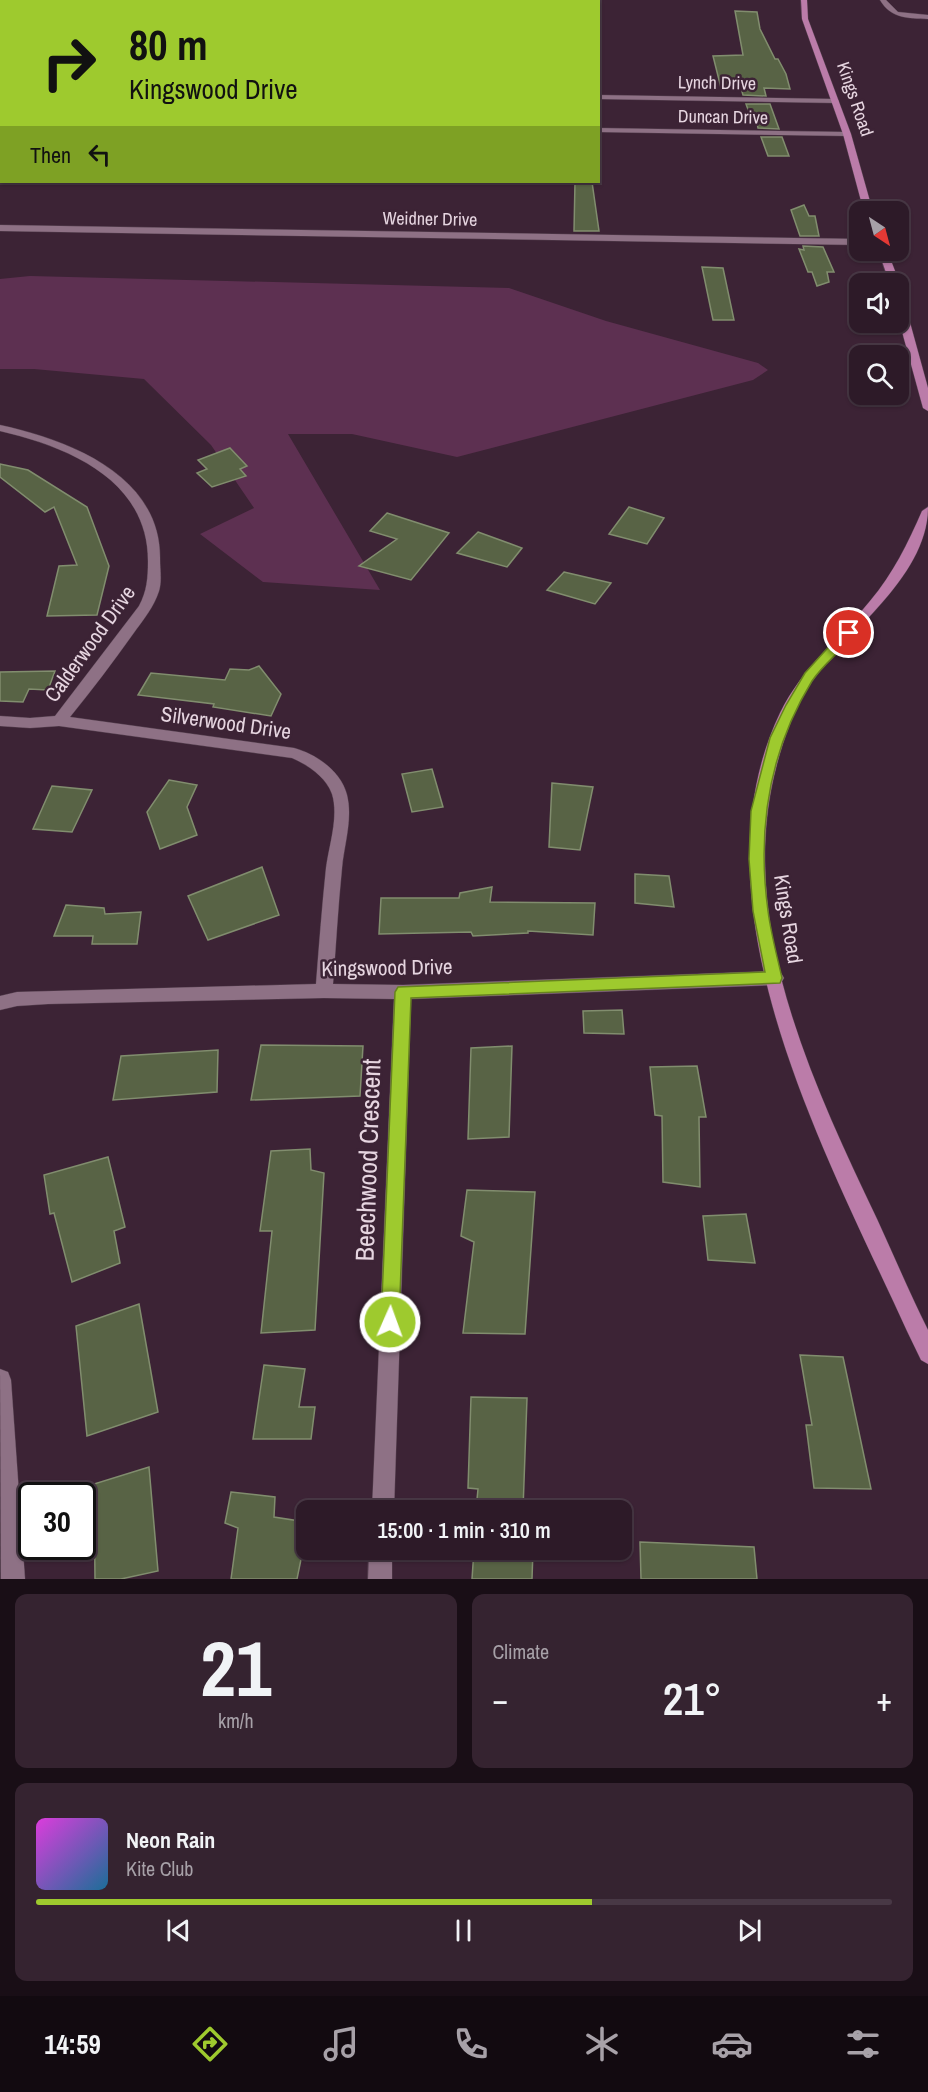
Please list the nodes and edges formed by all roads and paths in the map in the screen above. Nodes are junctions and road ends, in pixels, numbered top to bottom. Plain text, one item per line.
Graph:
1 (804, 0) edge
2 (883, 0) edge
3 (928, 17) edge
4 (600, 97) edge
5 (835, 100) junction
6 (600, 130) edge
7 (847, 134) junction
8 (866, 201) edge
9 (0, 228) edge
10 (849, 242) edge
11 (908, 333) edge
12 (928, 408) edge
13 (0, 429) edge
14 (928, 511) edge
15 (0, 721) edge
16 (59, 721) junction
17 (774, 978) junction
18 (324, 991) junction
19 (403, 992) junction
20 (0, 1003) edge
21 (928, 1353) edge
22 (0, 1380) edge
23 (383, 1500) edge
24 (381, 1560) edge
25 (13, 1579) edge
26 (380, 1579) edge

1 - 5 main road, Kings Road
2 - 3 street
4 - 5 street, Lynch Drive
5 - 7 main road, Kings Road
6 - 7 street, Duncan Drive
7 - 8 main road, Kings Road
9 - 10 street, Weidner Drive
11 - 12 main road
13 - 16 street, Calderwood Drive
14 - 17 main road, Kings Road
15 - 16 street, Silverwood Drive
16 - 18 street, Silverwood Drive
17 - 19 street, Kingswood Drive
17 - 21 main road, Kings Road
18 - 19 street, Kingswood Drive
18 - 20 street, Kingswood Drive
19 - 23 street, Beechwood Crescent
22 - 25 street
24 - 26 street

